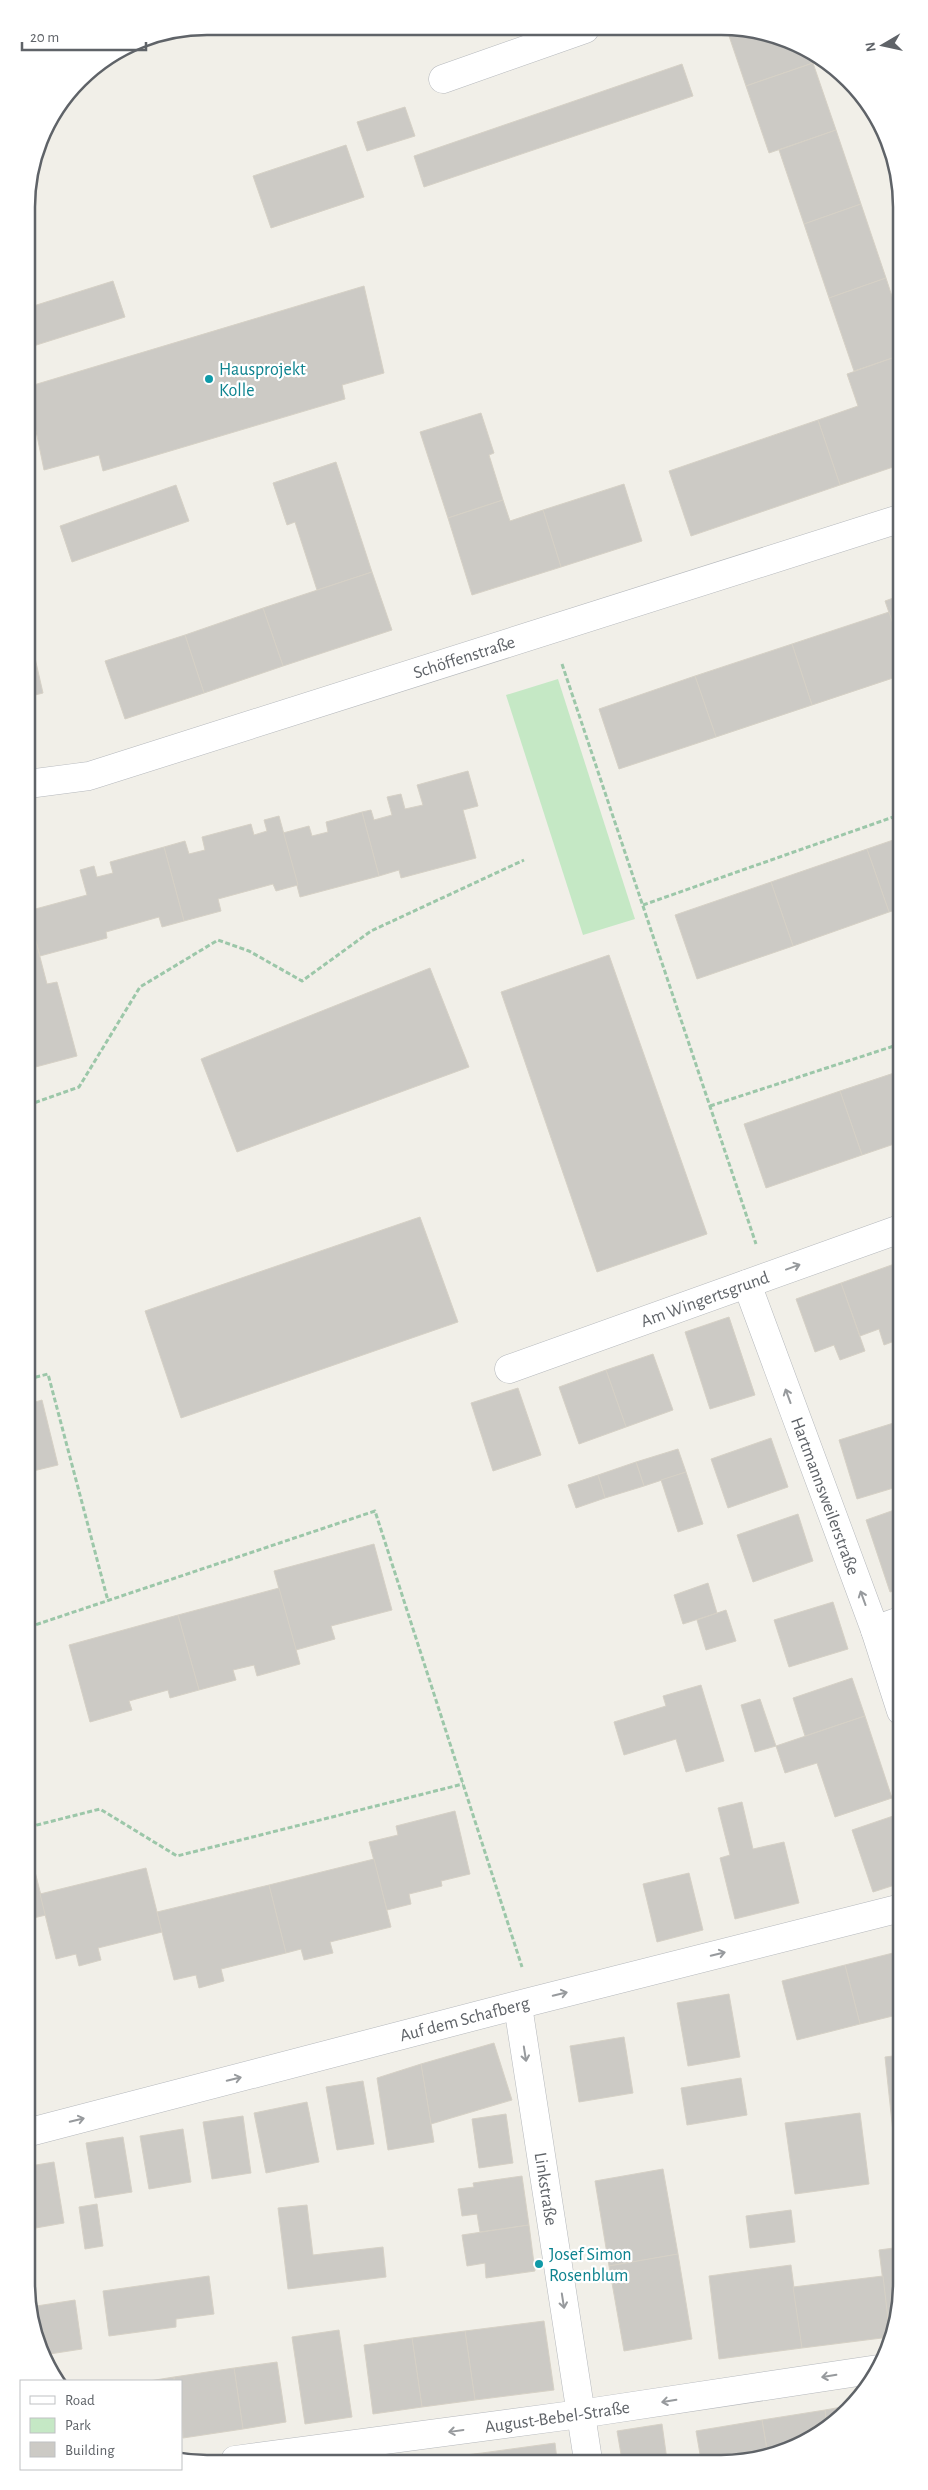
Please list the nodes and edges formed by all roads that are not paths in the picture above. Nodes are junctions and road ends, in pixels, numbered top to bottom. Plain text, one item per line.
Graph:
1 (568, 35) edge
2 (443, 79) dead end
3 (893, 521) edge
4 (35, 783) edge
5 (893, 1231) edge
6 (757, 1280) junction
7 (509, 1369) dead end
8 (893, 1624) edge
9 (875, 1630) junction
10 (893, 1688) edge
11 (893, 1910) edge
12 (525, 2004) junction
13 (35, 2131) edge
14 (869, 2370) edge
15 (580, 2414) junction
16 (272, 2455) edge
17 (587, 2455) edge

1 - 2 street
3 - 4 street, Schöffenstraße
6 -> 5 street, Am Wingertsgrund
6 - 7 street, Am Wingertsgrund
9 -> 6 street, Hartmannsweilerstraße
8 - 9 street
9 - 10 street, Hartmannsweilerstraße
12 -> 11 street, Auf dem Schafberg
13 -> 12 street, Auf dem Schafberg
12 -> 15 street, Linkstraße
14 -> 15 street, August-Bebel-Straße
15 -> 16 street, August-Bebel-Straße
15 - 17 street, Linkstraße

